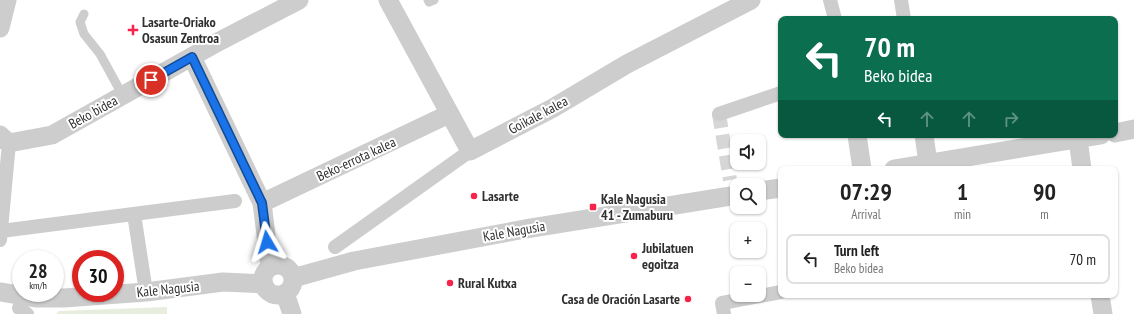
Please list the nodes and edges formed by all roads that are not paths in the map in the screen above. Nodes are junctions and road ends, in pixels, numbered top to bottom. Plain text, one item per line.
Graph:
1 (7, 0) edge
2 (299, 0) edge
3 (388, 0) edge
4 (428, 0) edge
5 (434, 0) edge
6 (751, 0) edge
7 (830, 0) edge
8 (901, 0) edge
9 (84, 14) dead end
10 (834, 16) edge
11 (904, 16) edge
12 (0, 28) edge
13 (192, 57) junction
14 (778, 94) edge
15 (123, 96) junction
16 (449, 114) junction
17 (719, 114) dead end
18 (1134, 129) edge
19 (1118, 132) edge
20 (857, 138) edge
21 (924, 138) edge
22 (1084, 138) edge
23 (1078, 139) junction
24 (3, 140) edge
25 (470, 151) junction
26 (928, 163) junction
27 (862, 166) edge
28 (911, 166) edge
29 (1082, 166) edge
30 (778, 188) edge
31 (766, 190) edge
32 (730, 196) edge
33 (235, 201) dead end
34 (262, 203) junction
35 (134, 214) junction
36 (0, 235) edge
37 (334, 247) dead end
38 (267, 276) junction
39 (289, 286) junction
40 (0, 292) edge
41 (146, 292) junction
42 (778, 293) edge
43 (1100, 298) edge
44 (292, 314) edge
45 (724, 314) edge
46 (1103, 314) edge

1 - 12 street
2 - 13 street, Beko bidea
3 - 16 street
4 - 5 lane
6 - 25 street, Goikale kalea
7 - 10 street
8 - 11 street
9 - 15 lane
13 - 15 street, Beko bidea
13 - 34 street
14 - 17 street
15 - 24 street, Beko bidea
16 - 25 street
16 - 34 street, Beko-errota kalea
18 - 19 street
20 - 27 street
21 - 26 street
22 - 23 street
23 - 26 street
23 - 29 street
24 - 36 street
25 - 37 street, Goikale kalea
26 - 28 street
30 - 31 street
32 - 39 street, Kale Nagusia
33 - 35 street
34 - 38 street
35 - 36 street
35 - 41 street
38 - 39 street
38 - 39 street
38 - 41 street, Kale Nagusia
39 - 44 street
40 - 41 street, Kale Nagusia
42 - 45 street
43 - 46 street

